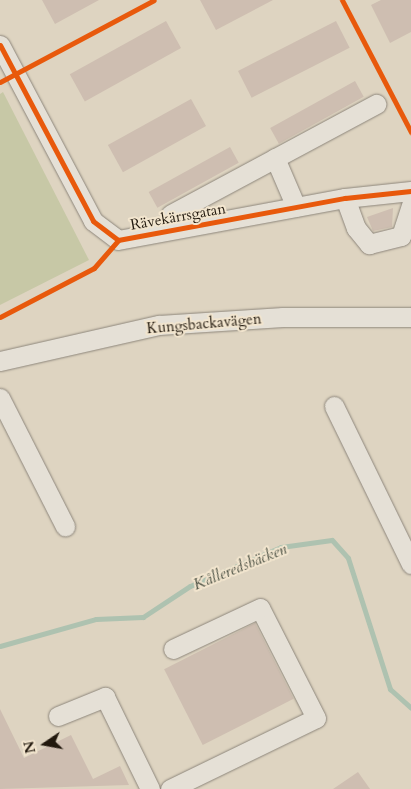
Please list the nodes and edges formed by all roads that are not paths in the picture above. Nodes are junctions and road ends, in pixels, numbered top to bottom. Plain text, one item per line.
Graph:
1 (0, 45) edge
2 (376, 104) dead end
3 (275, 158) junction
4 (411, 192) edge
5 (345, 198) junction
6 (411, 205) edge
7 (296, 207) junction
8 (172, 214) dead end
9 (411, 317) edge
10 (0, 361) edge
11 (0, 398) edge
12 (334, 406) dead end
13 (65, 526) dead end
14 (411, 564) edge
15 (173, 649) dead end
16 (58, 716) dead end
17 (150, 789) edge
18 (170, 789) edge

1 - 7 street, Rävekärrsgatan
2 - 3 street
3 - 7 street
3 - 8 street
4 - 5 street, Rävekärrsgatan
5 - 6 street
5 - 7 street, Rävekärrsgatan
9 - 10 street, Kungsbackavägen
11 - 13 street
12 - 14 street
15 - 18 street
16 - 17 street

